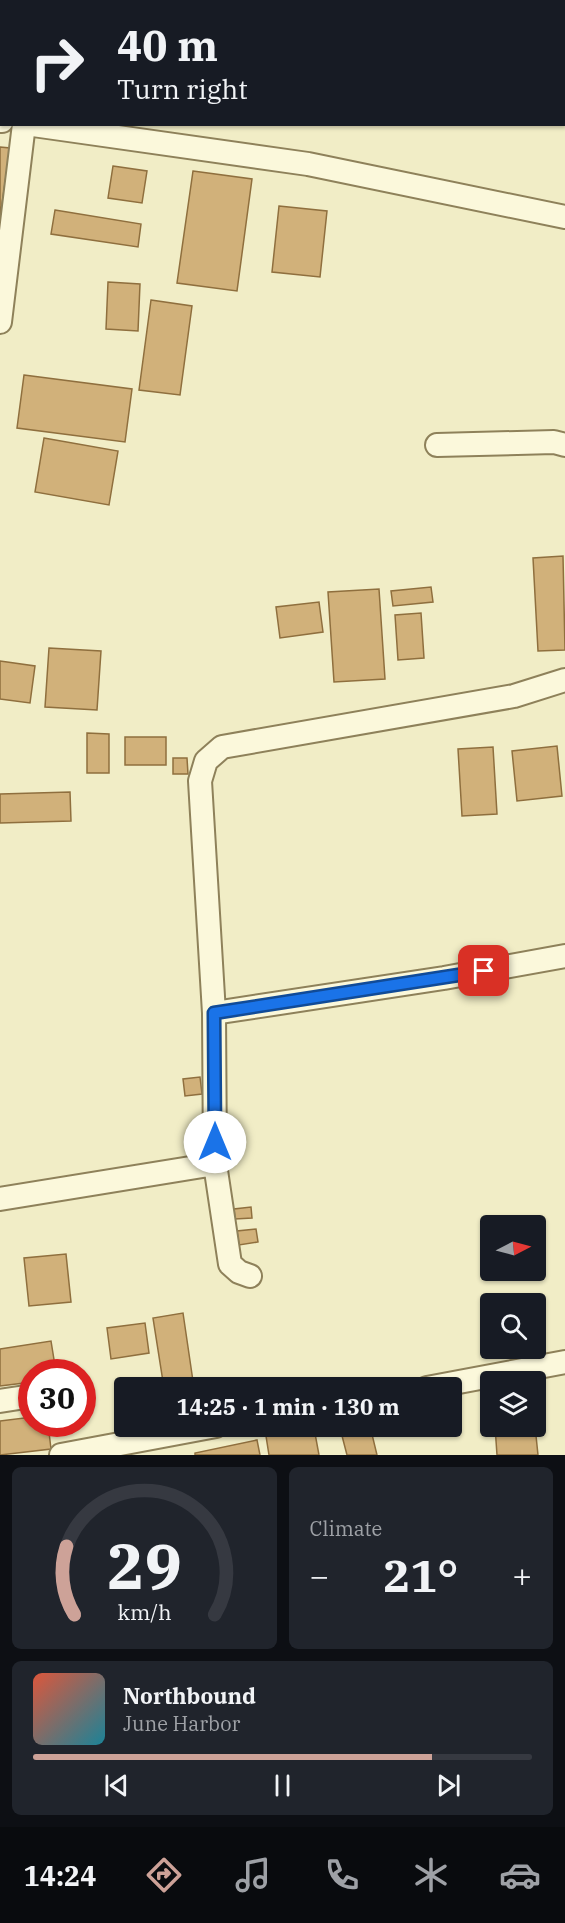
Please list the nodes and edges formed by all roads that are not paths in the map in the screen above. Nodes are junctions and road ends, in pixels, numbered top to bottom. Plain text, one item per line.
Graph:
1 (25, 126) edge
2 (39, 126) edge
3 (565, 217) edge
4 (0, 322) edge
5 (438, 445) dead end
6 (565, 445) edge
7 (565, 680) edge
8 (565, 956) edge
9 (214, 1013) junction
10 (215, 1164) junction
11 (0, 1199) edge
12 (250, 1275) dead end
13 (565, 1362) edge
14 (462, 1381) edge
15 (18, 1398) edge
16 (0, 1401) edge
17 (157, 1437) edge
18 (61, 1455) edge

1 - 4 street
2 - 3 street
5 - 6 street
7 - 9 street
8 - 9 street
9 - 10 street
10 - 11 street
10 - 12 street
13 - 14 street
15 - 16 street
17 - 18 street

